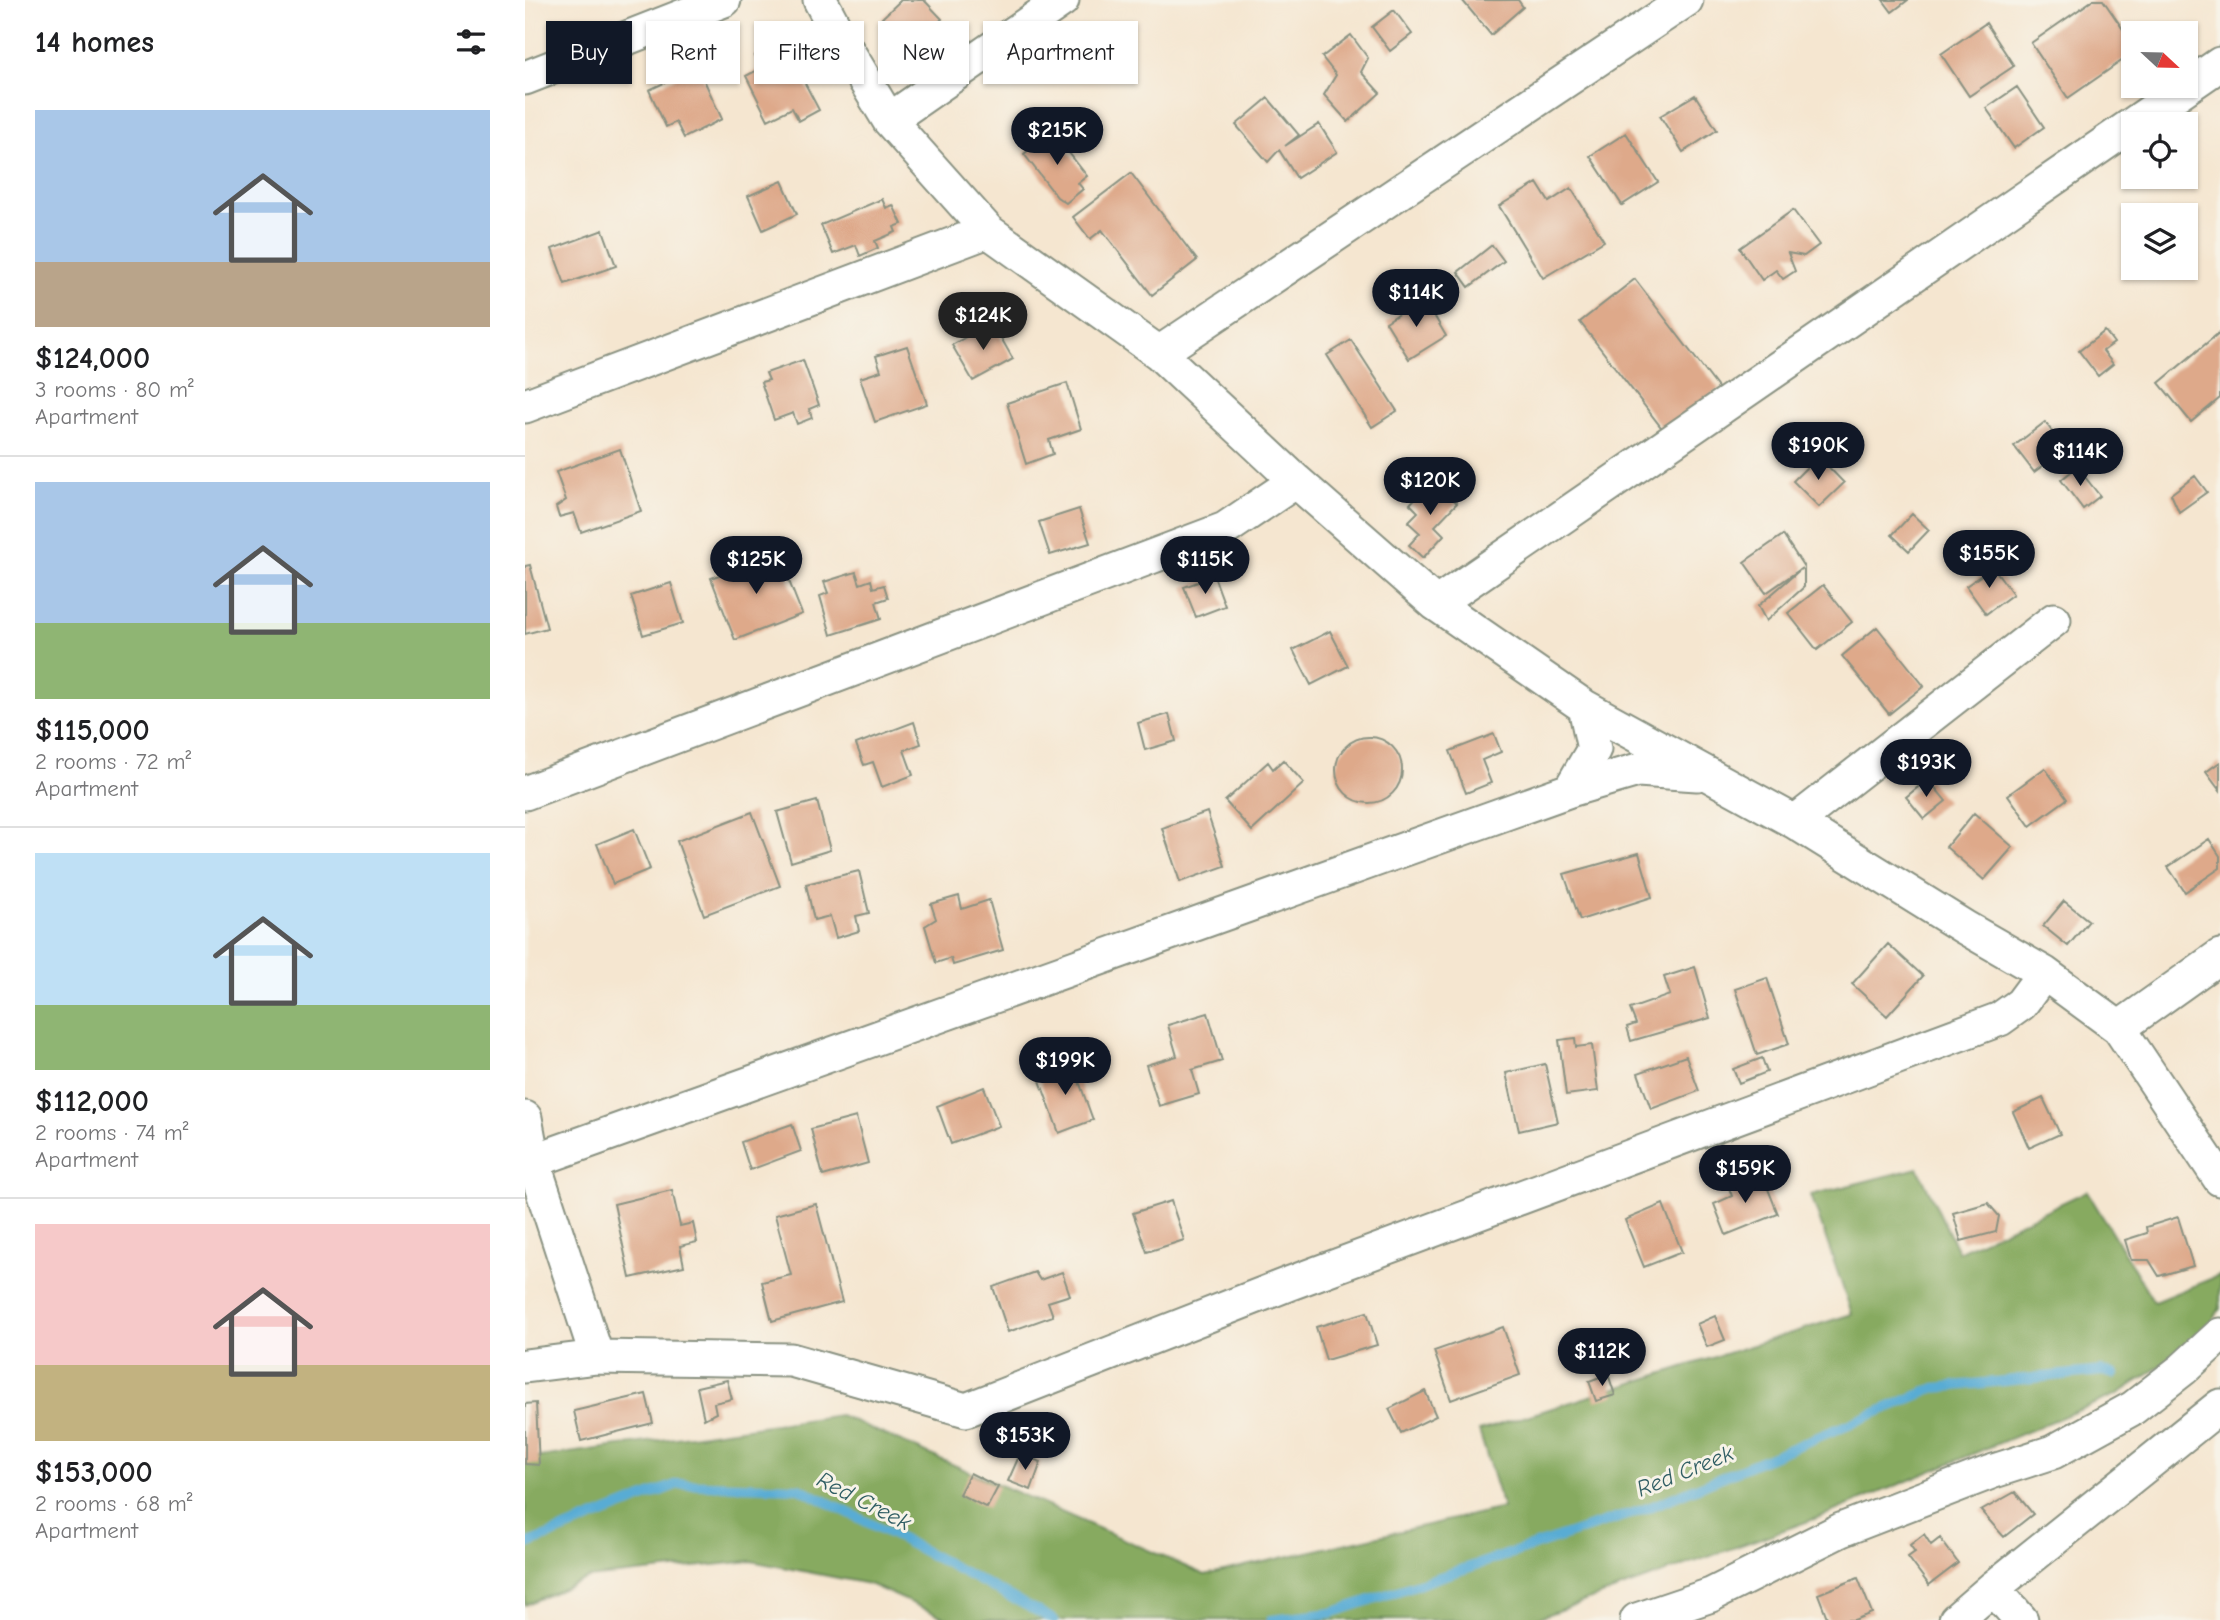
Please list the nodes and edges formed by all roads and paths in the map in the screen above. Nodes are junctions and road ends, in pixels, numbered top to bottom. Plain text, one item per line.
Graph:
1 (724, 0) edge
2 (820, 0) edge
3 (1062, 0) edge
4 (1686, 0) edge
5 (2220, 64) edge
6 (525, 78) edge
7 (889, 120) junction
8 (988, 231) junction
9 (1159, 353) junction
10 (525, 406) edge
11 (1296, 481) junction
12 (1436, 604) junction
13 (2053, 620) dead end
14 (1585, 707) junction
15 (1710, 775) junction
16 (1570, 790) junction
17 (525, 793) edge
18 (1795, 822) junction
19 (2220, 956) edge
20 (2044, 973) junction
21 (2119, 1028) junction
22 (525, 1118) edge
23 (533, 1161) junction
24 (2220, 1179) edge
25 (2220, 1335) edge
26 (597, 1357) junction
27 (525, 1366) edge
28 (2220, 1406) edge
29 (1993, 1588) junction
30 (1637, 1620) edge
31 (1956, 1620) edge
32 (2021, 1620) edge

1 - 6 street
2 - 7 street
3 - 7 street
4 - 9 street
5 - 12 street
7 - 8 street
8 - 9 street
8 - 10 street
9 - 11 street
11 - 12 street
11 - 17 street
12 - 14 street
13 - 18 street
14 - 15 street
14 - 16 street
15 - 16 street
15 - 18 street
16 - 23 street
18 - 20 street
19 - 21 street
20 - 21 street
20 - 26 street
21 - 24 street
22 - 23 street
23 - 26 street
25 - 30 street
26 - 27 street
28 - 29 street
29 - 31 street
29 - 32 street

